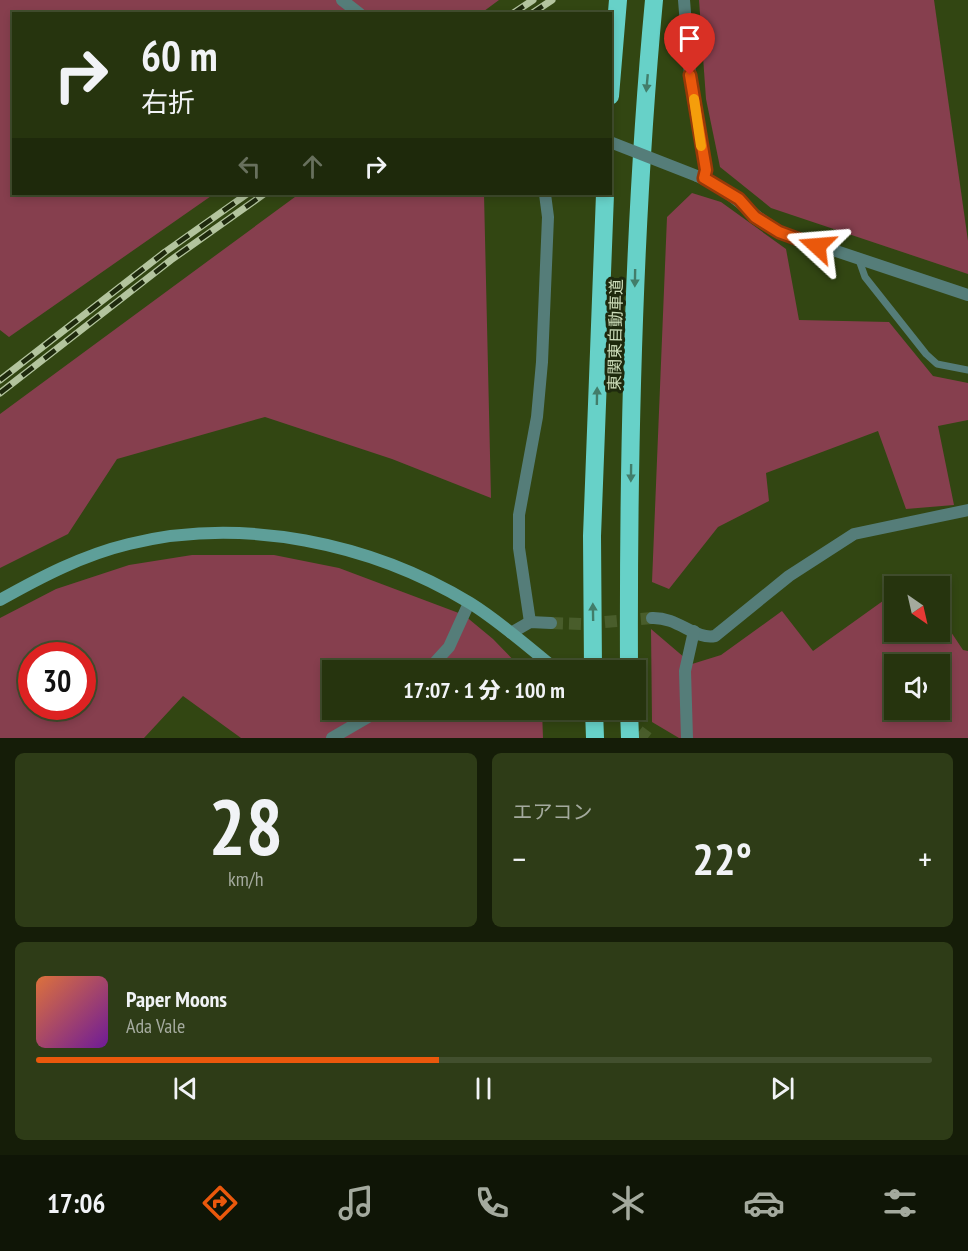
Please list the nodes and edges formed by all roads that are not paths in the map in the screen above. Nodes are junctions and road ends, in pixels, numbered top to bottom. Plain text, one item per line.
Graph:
1 (342, 0) edge
2 (618, 0) edge
3 (654, 0) edge
4 (684, 0) edge
5 (357, 12) edge
6 (612, 70) edge
7 (612, 143) edge
8 (700, 177) junction
9 (544, 195) edge
10 (605, 195) edge
11 (859, 260) junction
12 (968, 296) edge
13 (968, 370) edge
14 (968, 510) edge
15 (0, 600) edge
16 (469, 603) junction
17 (652, 618) tunnel mouth
18 (530, 622) junction
19 (551, 623) tunnel mouth
20 (694, 631) junction
21 (511, 633) junction
22 (437, 660) edge
23 (544, 660) edge
24 (593, 660) edge
25 (628, 660) edge
26 (363, 720) edge
27 (594, 720) edge
28 (629, 720) edge
29 (332, 738) edge
30 (594, 738) edge
31 (630, 738) edge
32 (687, 738) edge

1 - 5 street
2 - 6 highway
3 -> 25 highway, 東関東自動車道
4 - 8 street
7 - 8 street, bridge
8 - 11 street
9 - 18 street
24 -> 10 highway, 東関東自動車道
11 - 12 street
11 - 13 lane
14 - 20 street
15 - 16 street
16 - 21 street
16 - 22 street
17 - 20 street
18 - 19 street
18 - 21 street
20 - 32 street
21 - 23 street
26 - 29 street
27 - 30 highway
28 - 31 highway

